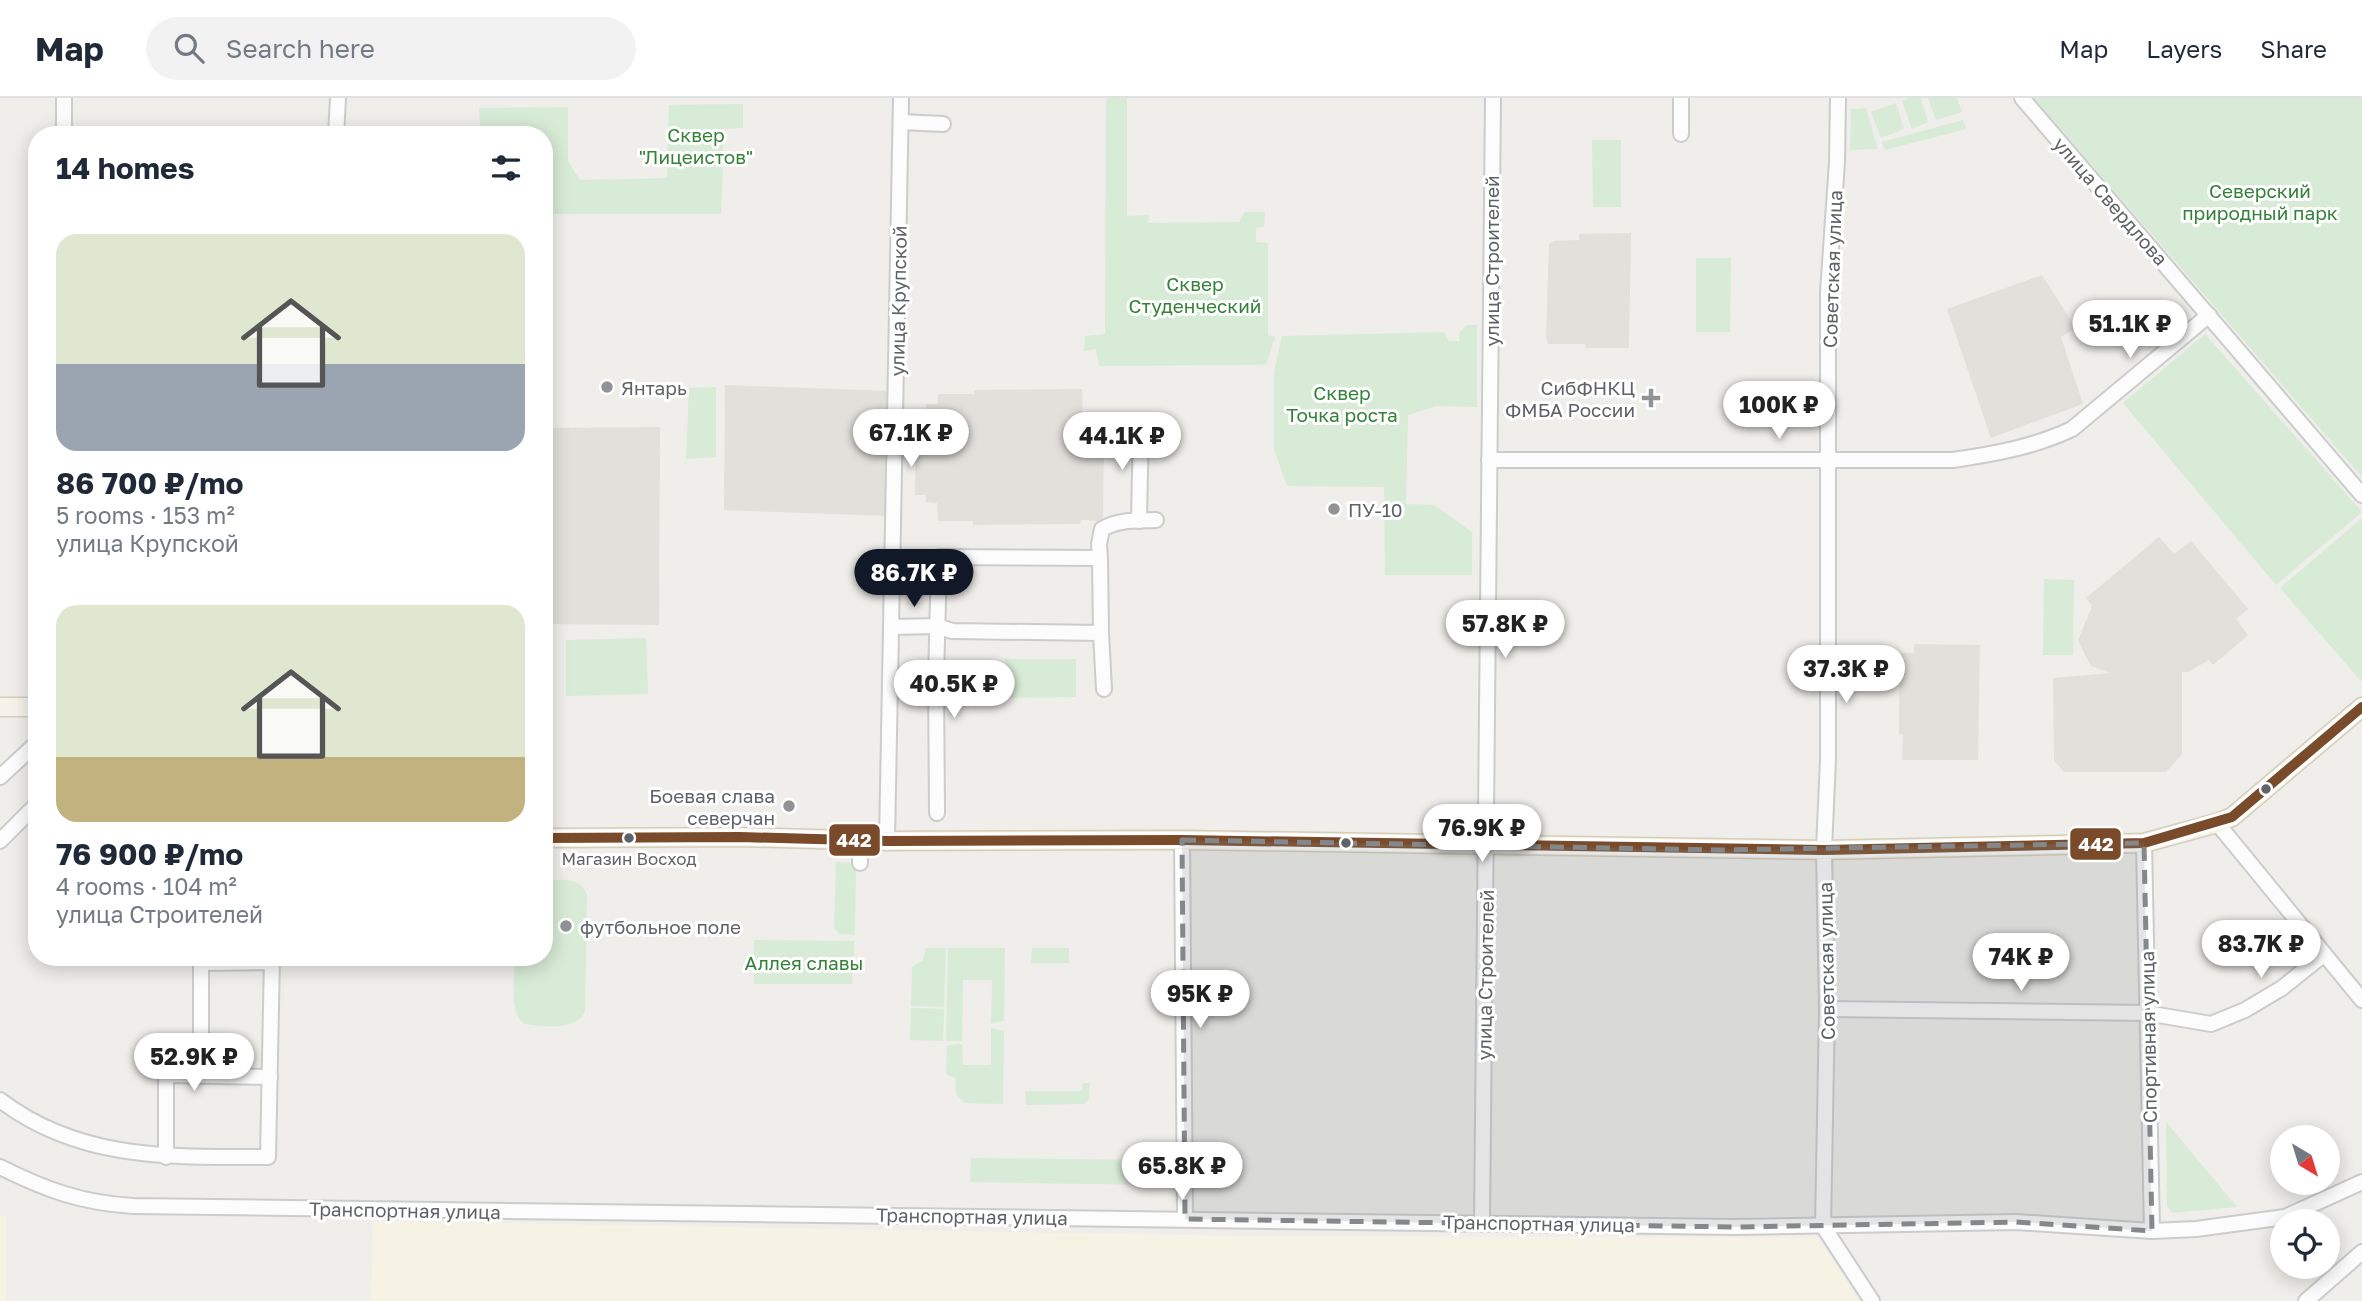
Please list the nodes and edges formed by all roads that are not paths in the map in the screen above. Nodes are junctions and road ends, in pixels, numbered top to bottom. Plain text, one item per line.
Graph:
1 (64, 98) edge
2 (338, 98) edge
3 (901, 98) edge
4 (1493, 98) edge
5 (1682, 98) edge
6 (2022, 98) edge
7 (1838, 101) edge
8 (901, 122) junction
9 (943, 124) dead end
10 (64, 126) edge
11 (336, 126) edge
12 (1681, 134) dead end
13 (2209, 316) junction
14 (1141, 424) dead end
15 (1828, 458) junction
16 (1489, 460) junction
17 (2362, 495) edge
18 (1156, 520) dead end
19 (1139, 521) junction
20 (1100, 558) junction
21 (891, 626) junction
22 (937, 626) junction
23 (1101, 633) junction
24 (1104, 689) dead end
25 (0, 707) edge
26 (28, 707) edge
27 (2362, 707) edge
28 (28, 751) edge
29 (0, 777) edge
30 (28, 813) edge
31 (937, 813) dead end
32 (2217, 823) junction
33 (553, 838) edge
34 (860, 840) junction
35 (1182, 840) junction
36 (0, 841) edge
37 (887, 841) junction
38 (2144, 843) junction
39 (1486, 844) junction
40 (1824, 850) junction
41 (860, 863) dead end
42 (2323, 955) junction
43 (201, 966) edge
44 (272, 966) edge
45 (2362, 1000) edge
46 (1827, 1009) junction
47 (2147, 1013) junction
48 (201, 1076) junction
49 (270, 1077) junction
50 (0, 1100) edge
51 (166, 1157) junction
52 (0, 1167) edge
53 (1184, 1170) junction
54 (1159, 1171) dead end
55 (2362, 1182) edge
56 (1185, 1219) junction
57 (1482, 1222) junction
58 (1823, 1226) junction
59 (2152, 1231) junction
60 (2362, 1252) edge
61 (1872, 1301) edge
62 (2306, 1301) edge

1 - 10 street
2 - 11 street
3 - 8 street, улица Крупской
4 - 16 street, улица Строителей
5 - 12 street
6 - 13 street, улица Свердлова
7 - 15 street, Советская улица
8 - 9 street
8 - 21 street, улица Крупской
13 - 15 street
13 - 17 street, улица Свердлова
14 - 19 street
15 - 16 street
15 - 40 street, Советская улица
16 - 39 street, улица Строителей
18 - 19 street
19 - 20 street
20 - 22 street
20 - 23 street
21 - 22 street
21 - 37 street, улица Крупской
22 - 23 street
22 - 31 street
23 - 24 street
25 - 26 main road
27 - 32 main road
28 - 29 street
30 - 36 street
32 - 38 main road
32 - 42 street
33 - 34 main road
34 - 37 main road
34 - 41 street
35 - 37 main road
35 - 39 main road
35 - 53 street
38 - 40 main road
38 - 47 street, Спортивная улица
39 - 40 main road
39 - 57 street, улица Строителей
40 - 46 street, Советская улица
42 - 45 street
42 - 47 street
43 - 48 street
44 - 49 street
46 - 47 street
46 - 58 street, Советская улица
47 - 59 street, Спортивная улица
48 - 49 street
48 - 51 street
49 - 51 street
50 - 51 street
52 - 56 street, Транспортная улица
53 - 54 street
53 - 56 street
55 - 59 street, Транспортная улица
56 - 57 street, Транспортная улица
57 - 58 street, Транспортная улица
58 - 59 street, Транспортная улица
58 - 61 street
60 - 62 street

